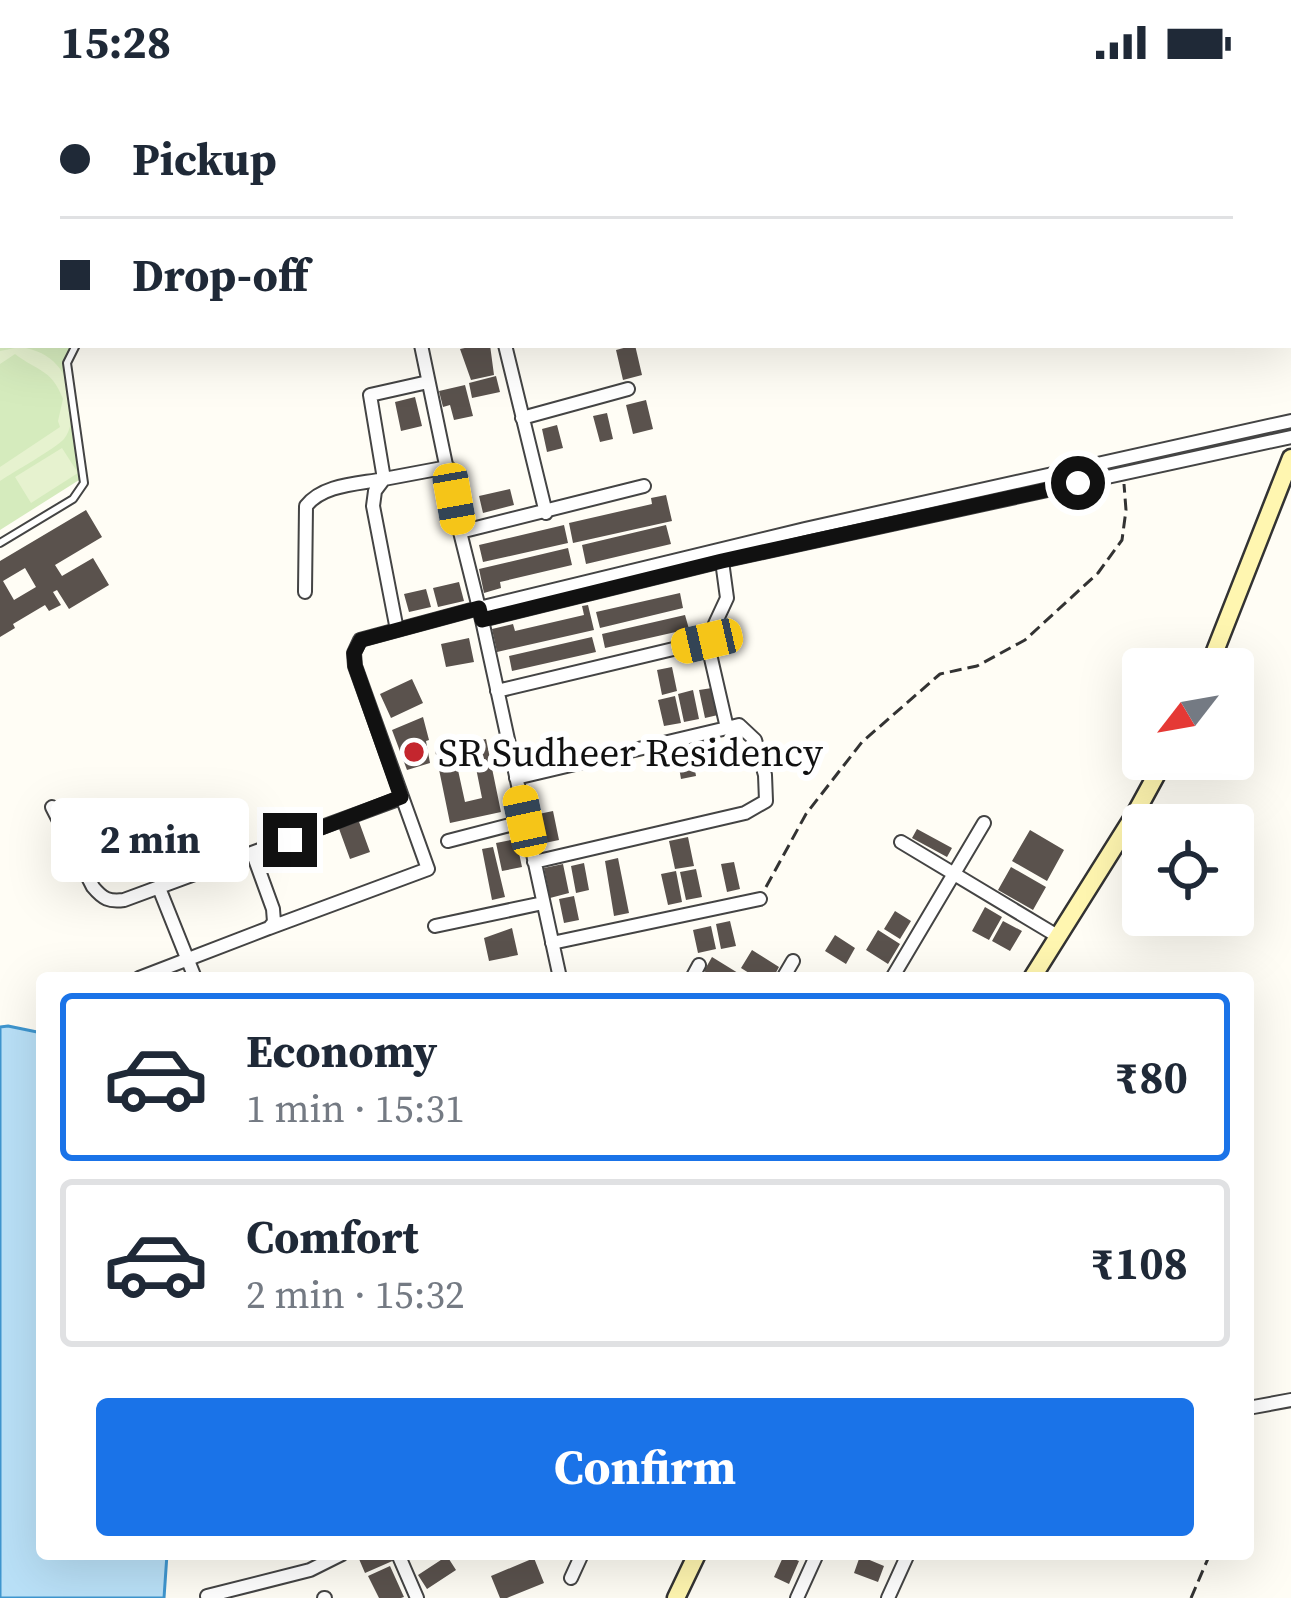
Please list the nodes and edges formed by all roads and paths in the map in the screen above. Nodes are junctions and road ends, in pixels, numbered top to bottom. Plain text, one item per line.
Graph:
1 (74, 348) edge
2 (422, 348) edge
3 (506, 348) edge
4 (428, 382) junction
5 (628, 389) dead end
6 (522, 418) junction
7 (1291, 421) edge
8 (1291, 436) edge
9 (1291, 458) edge
10 (448, 466) junction
11 (1123, 473) junction
12 (384, 479) junction
13 (644, 487) dead end
14 (546, 513) junction
15 (460, 532) junction
16 (0, 543) edge
17 (722, 561) junction
18 (304, 592) dead end
19 (480, 614) junction
20 (397, 630) junction
21 (707, 641) junction
22 (1216, 648) edge
23 (497, 691) junction
24 (728, 728) junction
25 (516, 778) junction
26 (1154, 780) edge
27 (401, 797) junction
28 (52, 807) dead end
29 (525, 821) junction
30 (984, 823) dead end
31 (448, 841) dead end
32 (901, 842) dead end
33 (253, 854) junction
34 (534, 862) junction
35 (954, 874) junction
36 (159, 888) junction
37 (760, 899) joint
38 (543, 903) junction
39 (434, 926) dead end
40 (269, 928) junction
41 (1058, 937) junction
42 (552, 944) junction
43 (188, 960) junction
44 (794, 961) dead end
45 (699, 964) dead end
46 (155, 972) edge
47 (193, 972) edge
48 (559, 972) edge
49 (695, 972) edge
50 (788, 972) edge
51 (896, 972) edge
52 (1036, 972) edge
53 (1291, 1400) edge
54 (1254, 1407) edge
55 (330, 1560) edge
56 (401, 1560) edge
57 (579, 1560) edge
58 (695, 1560) edge
59 (814, 1560) edge
60 (905, 1560) edge
61 (1207, 1560) edge
62 (571, 1578) dead end
63 (207, 1596) edge
64 (417, 1598) edge
65 (676, 1598) edge
66 (797, 1598) edge
67 (888, 1598) edge
68 (1191, 1598) edge

1 - 16 lane
2 - 4 street
3 - 6 street
4 - 10 street
4 - 12 street
5 - 6 street
6 - 14 street
7 - 19 street
8 - 11 street
9 - 22 street
10 - 12 street
10 - 15 street
11 - 17 street
11 - 37 path
12 - 18 street
12 - 20 street
13 - 14 street
14 - 15 street
15 - 19 street
17 - 19 street
17 - 21 street
19 - 20 street
19 - 23 street
20 - 27 street
21 - 23 street
21 - 24 street
23 - 25 street
24 - 25 street
24 - 34 street
25 - 29 street
26 - 41 street
27 - 33 street
27 - 40 street
28 - 36 street
29 - 31 street
29 - 34 street
30 - 35 street
32 - 35 street
33 - 36 street
33 - 40 street
34 - 38 street
35 - 41 street
35 - 51 street
36 - 43 street
37 - 42 street
38 - 39 street
38 - 42 street
40 - 43 street
41 - 52 street
42 - 48 street
43 - 46 street
43 - 47 street
44 - 50 street
45 - 49 street
53 - 54 street
55 - 63 street
56 - 64 street
57 - 62 street
58 - 65 street
59 - 66 street
60 - 67 street
61 - 68 path

